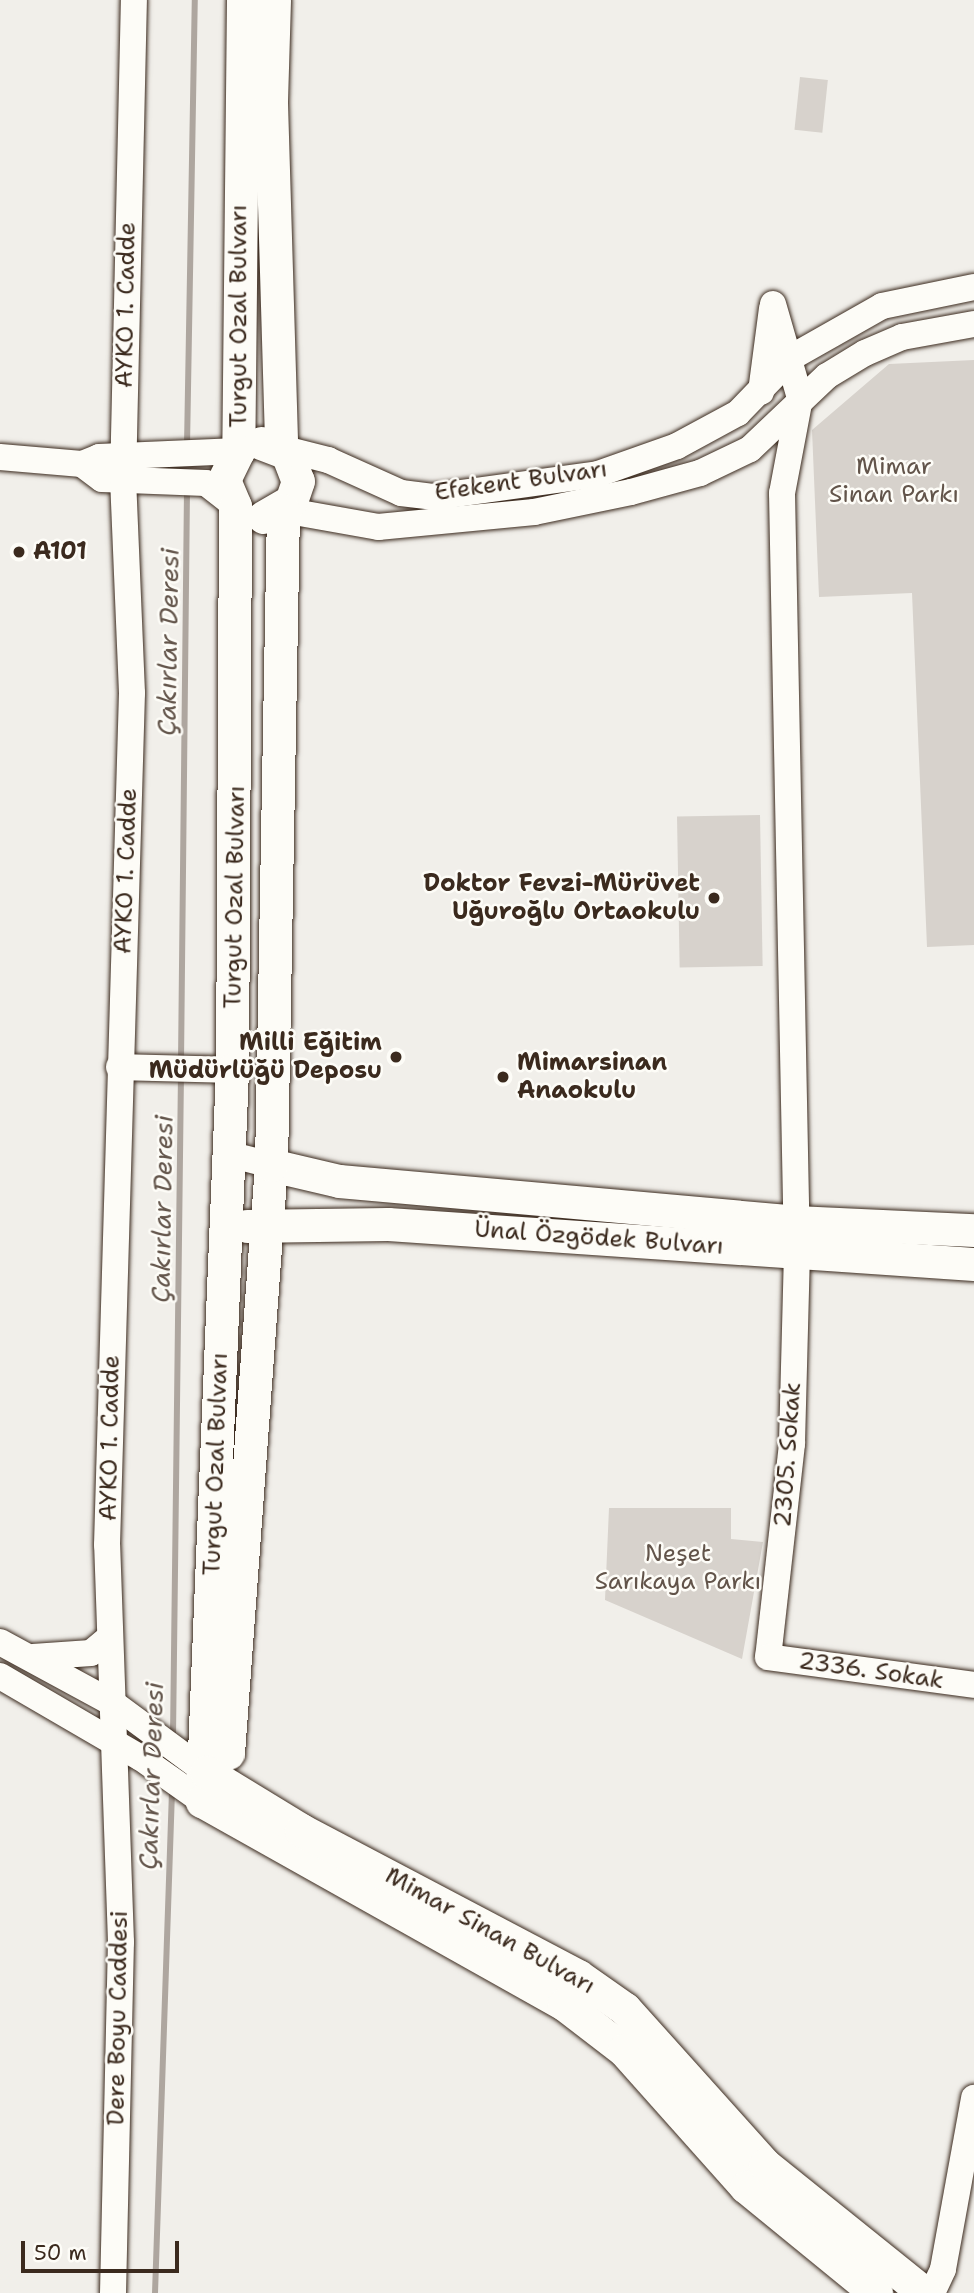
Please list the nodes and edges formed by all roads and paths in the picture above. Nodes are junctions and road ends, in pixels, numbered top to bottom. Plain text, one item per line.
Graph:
1 (134, 0) edge
2 (243, 0) edge
3 (274, 0) edge
4 (974, 287) edge
5 (974, 324) edge
6 (792, 357) junction
7 (760, 387) junction
8 (800, 398) junction
9 (767, 431) junction
10 (281, 449) junction
11 (222, 452) junction
12 (0, 457) edge
13 (124, 468) junction
14 (782, 493) junction
15 (235, 506) junction
16 (283, 509) junction
17 (118, 1067) junction
18 (232, 1070) junction
19 (228, 1154) junction
20 (271, 1165) junction
21 (267, 1226) junction
22 (224, 1227) junction
23 (974, 1230) edge
24 (796, 1237) junction
25 (974, 1264) edge
26 (109, 1638) junction
27 (11, 1648) edge
28 (768, 1657) joint
29 (0, 1676) edge
30 (974, 1685) edge
31 (114, 1704) junction
32 (116, 1743) junction
33 (207, 1789) junction
34 (974, 2098) edge
35 (967, 2174) edge
36 (113, 2293) edge
37 (876, 2293) edge
38 (924, 2293) edge
39 (932, 2293) edge

1 - 13 street, AYKO 1. Cadde
2 - 11 main road, Turgut Ozal Bulvarı
3 - 10 main road, Turgut Ozal Bulvarı
4 - 6 street, Efekent Bulvarı
5 - 8 street
6 - 7 street, Efekent Bulvarı
6 - 7 street
6 - 8 street
7 - 9 street
7 - 10 street, Efekent Bulvarı
8 - 9 street
8 - 14 street
9 - 14 street
9 - 16 street
10 - 11 main road, Efekent Bulvarı
10 - 16 main road, Turgut Ozal Bulvarı
11 - 13 street
11 - 15 main road, Turgut Ozal Bulvarı
12 - 13 street
13 - 15 street
13 - 17 street, AYKO 1. Cadde
14 - 24 street, 2305. Sokak
15 - 16 main road
15 - 18 main road, Turgut Ozal Bulvarı
16 - 20 main road, Turgut Ozal Bulvarı
17 - 18 street
17 - 26 street, AYKO 1. Cadde
18 - 19 main road, Turgut Ozal Bulvarı
19 - 20 street, Ünal Özgödek Bulvarı
19 - 22 main road, Turgut Ozal Bulvarı
20 - 21 main road, Turgut Ozal Bulvarı
20 - 24 main road, Ünal Özgödek Bulvarı
21 - 22 main road, Ünal Özgödek Bulvarı
21 - 24 main road, Ünal Özgödek Bulvarı
21 - 33 main road, Turgut Ozal Bulvarı
22 - 33 main road, Turgut Ozal Bulvarı
23 - 24 main road, Ünal Özgödek Bulvarı
24 - 25 main road, Ünal Özgödek Bulvarı
24 - 28 street, 2305. Sokak
26 - 27 street
26 - 31 street, AYKO 1. Cadde
27 - 31 street, Mimar Sinan Bulvarı
28 - 30 street, 2336. Sokak
29 - 32 street, Mimar Sinan Bulvarı
31 - 32 street, AYKO 1. Cadde
31 - 33 street, Mimar Sinan Bulvarı
32 - 33 street, Mimar Sinan Bulvarı
32 - 36 street, Dere Boyu Caddesi
33 - 37 main road, Mimar Sinan Bulvarı
33 - 38 main road, Mimar Sinan Bulvarı
34 - 35 street
35 - 39 street

